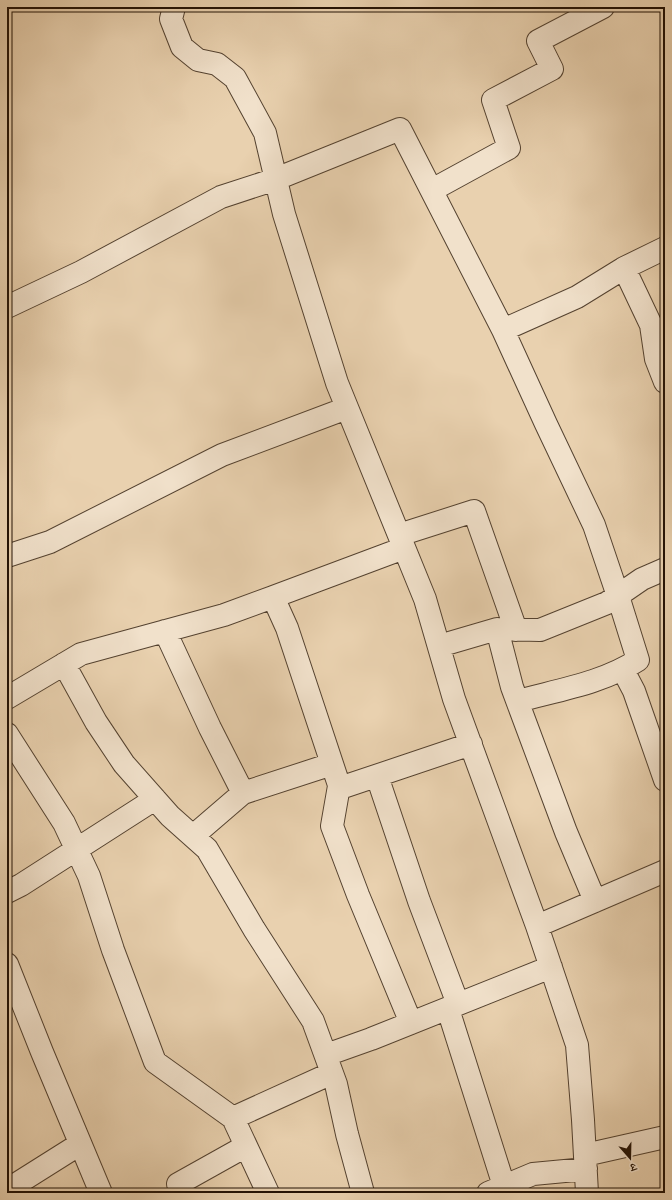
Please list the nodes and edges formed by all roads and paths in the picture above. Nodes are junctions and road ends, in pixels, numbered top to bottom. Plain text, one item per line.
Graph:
1 (174, 7) edge
2 (603, 7) edge
3 (276, 179) junction
4 (432, 190) junction
5 (665, 248) edge
6 (624, 268) junction
7 (7, 307) edge
8 (503, 330) junction
9 (665, 382) edge
10 (347, 408) junction
11 (401, 541) junction
12 (7, 556) edge
13 (665, 569) edge
14 (273, 596) junction
15 (618, 596) junction
16 (507, 629) junction
17 (165, 631) junction
18 (439, 646) junction
19 (64, 664) junction
20 (623, 670) junction
21 (7, 698) edge
22 (518, 701) junction
23 (7, 734) edge
24 (471, 744) junction
25 (332, 764) junction
26 (377, 776) junction
27 (665, 780) edge
28 (339, 786) junction
29 (243, 793) junction
30 (155, 799) junction
31 (193, 836) junction
32 (76, 850) junction
33 (665, 872) edge
34 (7, 892) edge
35 (595, 901) junction
36 (537, 926) junction
37 (7, 964) edge
38 (551, 967) junction
39 (453, 1006) junction
40 (411, 1024) junction
41 (329, 1064) junction
42 (233, 1118) junction
43 (665, 1137) edge
44 (80, 1144) junction
45 (246, 1146) junction
46 (585, 1162) junction
47 (7, 1190) edge
48 (496, 1190) edge
49 (101, 1193) edge
50 (183, 1193) edge
51 (268, 1193) edge
52 (363, 1193) edge
53 (587, 1193) edge

1 - 3 street
2 - 4 street
3 - 4 street
3 - 7 street
3 - 10 street
4 - 8 street
5 - 6 street
6 - 8 street
6 - 9 street
8 - 15 street
10 - 11 street
10 - 12 street
11 - 14 street
11 - 16 street
11 - 18 street
13 - 15 street
14 - 17 street
14 - 25 street
15 - 16 street
15 - 20 street
16 - 18 street
16 - 22 street
17 - 19 street
17 - 29 street
18 - 24 street
19 - 21 street
19 - 30 street
20 - 22 street
20 - 27 street
22 - 35 street
23 - 32 street
24 - 26 street
24 - 36 street
25 - 28 street
25 - 29 street
26 - 28 street
26 - 39 street
28 - 40 street
29 - 31 street
30 - 31 street
30 - 32 street
31 - 41 street
32 - 34 street
32 - 42 street
33 - 35 street
35 - 36 street
36 - 38 street
37 - 44 street
38 - 39 street
38 - 46 street
39 - 40 street
39 - 48 street
40 - 41 street
41 - 42 street
41 - 52 street
42 - 45 street
43 - 46 street
44 - 47 street
44 - 49 street
45 - 50 street
45 - 51 street
46 - 48 street
46 - 53 street

